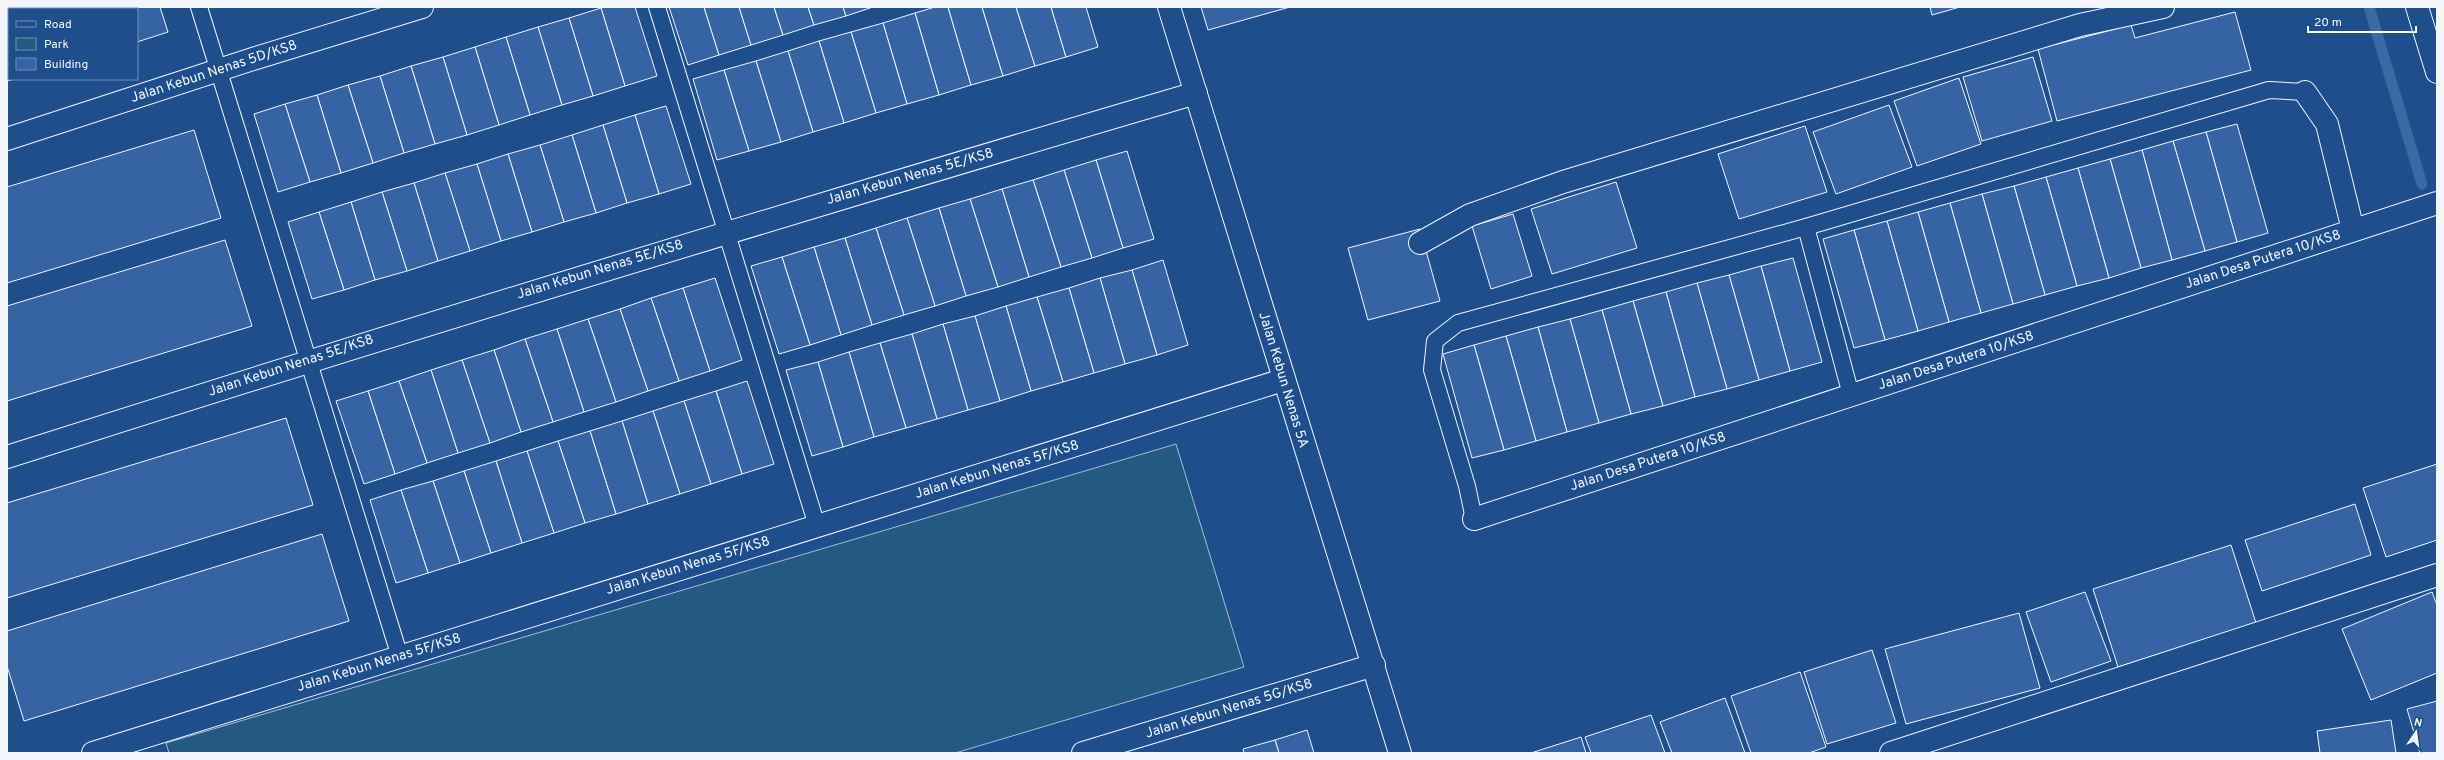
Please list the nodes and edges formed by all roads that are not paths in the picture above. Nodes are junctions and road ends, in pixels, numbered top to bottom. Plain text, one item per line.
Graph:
1 (199, 7) edge
2 (422, 7) edge
3 (657, 7) edge
4 (1169, 7) edge
5 (2163, 7) edge
6 (2416, 7) edge
7 (218, 70) junction
8 (2437, 72) edge
9 (2304, 92) joint
10 (1196, 93) junction
11 (7, 139) edge
12 (2437, 203) edge
13 (1806, 227) junction
14 (2353, 230) junction
15 (726, 232) junction
16 (1420, 243) dead end
17 (309, 360) junction
18 (1283, 380) junction
19 (1852, 395) junction
20 (7, 457) edge
21 (1474, 520) joint
22 (817, 526) junction
23 (2437, 576) edge
24 (400, 657) junction
25 (1374, 665) junction
26 (93, 753) edge
27 (1083, 753) edge
28 (1400, 753) edge
29 (1890, 753) edge

1 - 7 lane
2 - 7 street, Jalan Kebun Nenas 5D/KS8
3 - 15 lane
4 - 10 street, Jalan Kebun Nenas 5A
5 - 16 street
6 - 8 street
7 - 11 street, Jalan Kebun Nenas 5D/KS8
7 - 17 lane
9 - 13 lane
9 - 14 street
10 - 15 street, Jalan Kebun Nenas 5E/KS8
10 - 18 street, Jalan Kebun Nenas 5A
12 - 14 street, Jalan Desa Putera 10/KS8
13 - 19 lane
13 - 21 lane
14 - 19 street, Jalan Desa Putera 10/KS8
15 - 17 street, Jalan Kebun Nenas 5E/KS8
15 - 22 lane
17 - 20 street, Jalan Kebun Nenas 5E/KS8
17 - 24 lane
18 - 22 street, Jalan Kebun Nenas 5F/KS8
18 - 25 street, Jalan Kebun Nenas 5A
19 - 21 street, Jalan Desa Putera 10/KS8
22 - 24 street, Jalan Kebun Nenas 5F/KS8
23 - 29 street
24 - 26 street, Jalan Kebun Nenas 5F/KS8
25 - 27 street, Jalan Kebun Nenas 5G/KS8
25 - 28 street, Jalan Kebun Nenas 5A

